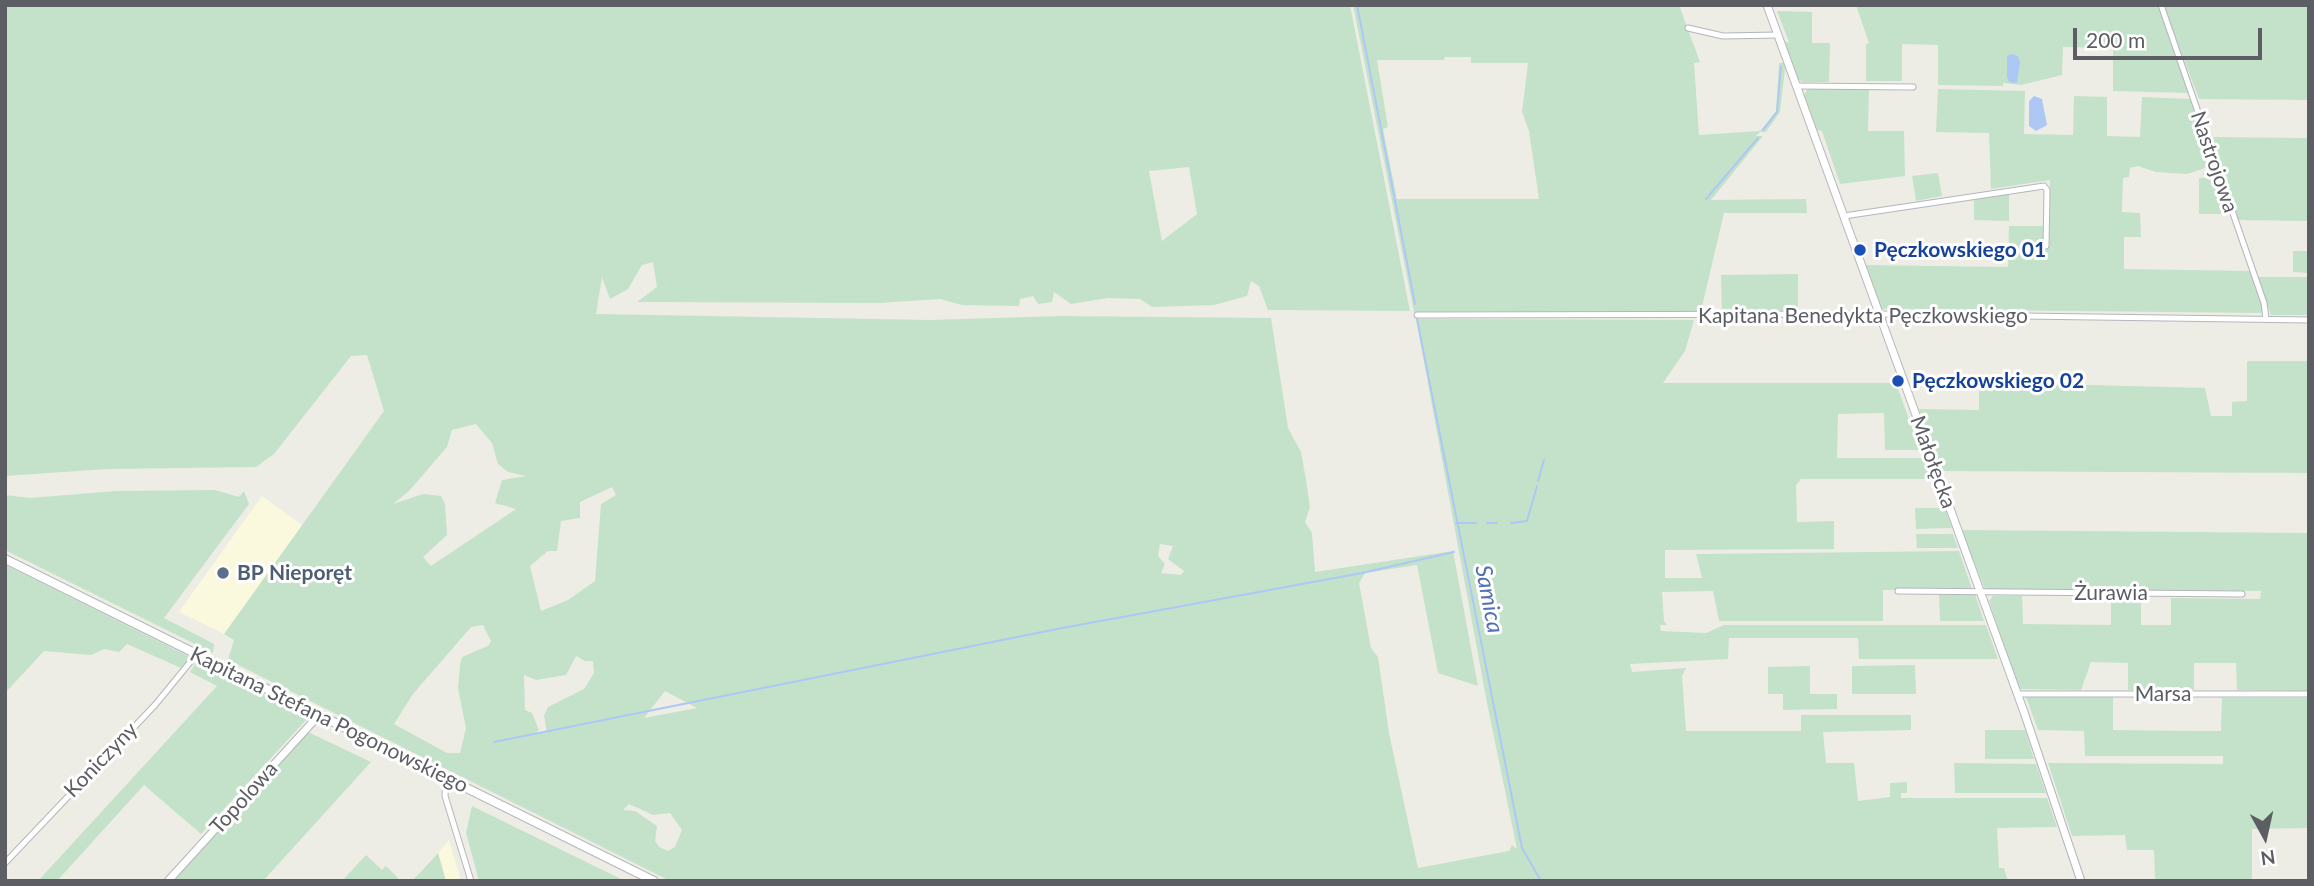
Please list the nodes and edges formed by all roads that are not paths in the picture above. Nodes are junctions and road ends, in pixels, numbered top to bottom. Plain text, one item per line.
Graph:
1 (1767, 5) edge
2 (2161, 5) edge
3 (1688, 28) dead end
4 (1778, 35) junction
5 (1797, 86) junction
6 (1913, 87) dead end
7 (1844, 216) junction
8 (2046, 246) dead end
9 (1879, 314) junction
10 (1417, 315) dead end
11 (2266, 320) junction
12 (2309, 320) edge
13 (5, 559) edge
14 (1898, 592) dead end
15 (1980, 592) junction
16 (2242, 594) dead end
17 (196, 655) junction
18 (2017, 694) junction
19 (2309, 694) edge
20 (319, 715) junction
21 (446, 777) junction
22 (5, 863) edge
23 (168, 881) edge
24 (471, 881) edge
25 (654, 881) edge
26 (2081, 881) edge

1 - 4 street, Małołęcka
2 - 11 street, Nastrojowa
3 - 4 street
4 - 5 street, Małołęcka
5 - 6 street
5 - 7 street, Małołęcka
7 - 8 street
7 - 9 street, Małołęcka
9 - 10 street, Kapitana Benedykta Pęczkowskiego
9 - 11 street, Kapitana Benedykta Pęczkowskiego
9 - 15 street, Małołęcka
11 - 12 street, Kapitana Benedykta Pęczkowskiego
13 - 17 main road, Kapitana Stefana Pogonowskiego
14 - 15 street, Żurawia
15 - 16 street, Żurawia
15 - 18 street, Małołęcka
17 - 20 main road, Kapitana Stefana Pogonowskiego
17 - 22 street, Koniczyny
18 - 19 street, Marsa
18 - 26 street, Małołęcka
20 - 21 main road, Kapitana Stefana Pogonowskiego
20 - 23 street, Topolowa
21 - 24 street
21 - 25 main road, Kapitana Stefana Pogonowskiego

